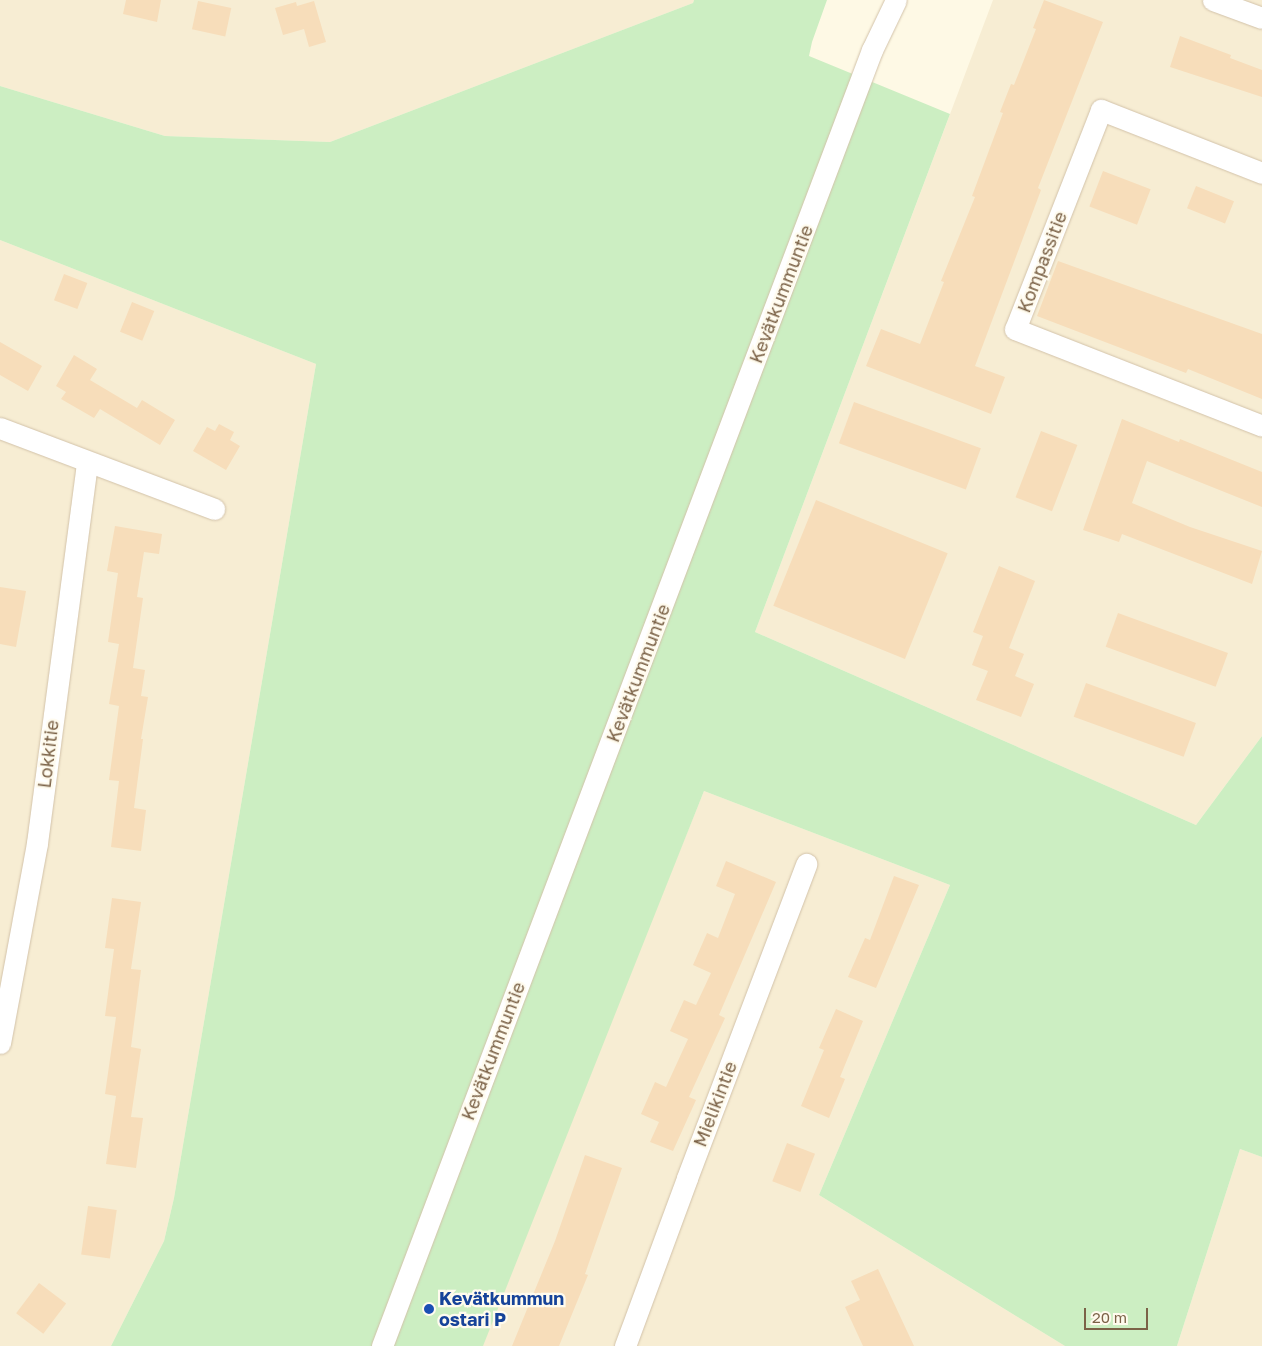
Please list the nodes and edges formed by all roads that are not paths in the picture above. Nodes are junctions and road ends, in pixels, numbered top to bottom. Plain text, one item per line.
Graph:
1 (896, 0) edge
2 (1213, 0) edge
3 (1262, 18) edge
4 (1262, 173) edge
5 (1262, 426) edge
6 (0, 428) edge
7 (87, 463) junction
8 (214, 509) dead end
9 (806, 864) dead end
10 (0, 1043) edge
11 (382, 1346) edge
12 (625, 1346) edge

1 - 11 street, Kevätkummuntie
2 - 3 street
4 - 5 street, Kompassitie
6 - 7 street
7 - 8 street
7 - 10 street, Lokkitie
9 - 12 street, Mielikintie

